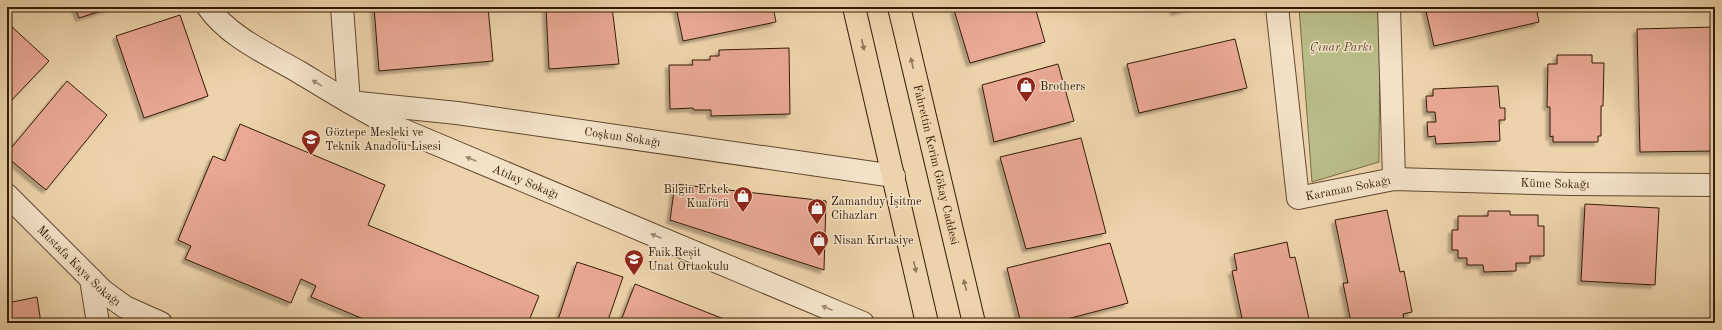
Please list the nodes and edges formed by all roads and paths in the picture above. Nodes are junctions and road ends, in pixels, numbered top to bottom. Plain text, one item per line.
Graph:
1 (208, 7) edge
2 (342, 7) edge
3 (854, 7) edge
4 (898, 7) edge
5 (1277, 7) edge
6 (1389, 7) edge
7 (349, 102) junction
8 (894, 176) junction
9 (1394, 179) junction
10 (1715, 185) edge
11 (7, 195) edge
12 (91, 279) junction
13 (98, 323) edge
14 (162, 323) edge
15 (863, 323) edge
16 (927, 323) edge
17 (974, 323) edge

7 -> 1 street, Atılay Sokağı
2 - 7 street
3 -> 8 main road
17 -> 4 main road, Fahrettin Kerim Gökay Caddesi
5 - 9 street, Karaman Sokağı
6 - 9 street, Karaman Sokağı
7 - 8 street, Coşkun Sokağı
15 -> 7 street, Atılay Sokağı
8 -> 16 main road
9 - 10 street, Küme Sokağı
11 - 12 street, Mustafa Kaya Sokağı
12 - 13 street
12 - 14 street, Mustafa Kaya Sokağı

